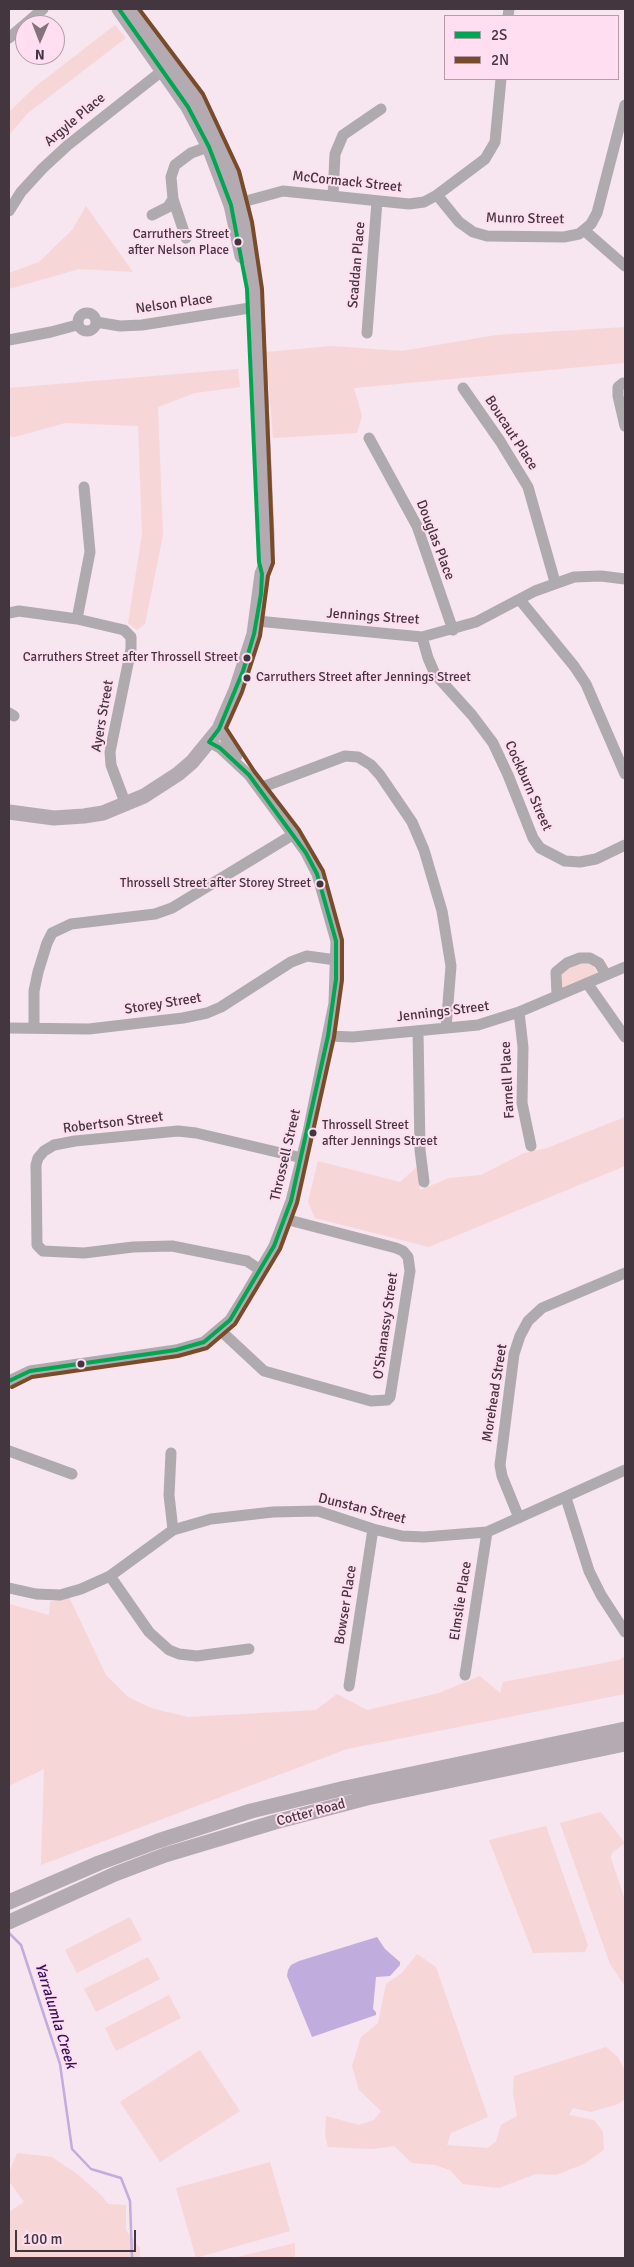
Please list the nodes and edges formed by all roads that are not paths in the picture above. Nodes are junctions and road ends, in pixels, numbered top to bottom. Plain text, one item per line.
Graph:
1 (43, 9) edge
2 (119, 9) edge
3 (131, 9) edge
4 (9, 38) edge
5 (167, 67) junction
6 (501, 80) edge
7 (625, 105) edge
8 (380, 109) dead end
9 (215, 145) junction
10 (437, 195) junction
11 (332, 196) junction
12 (173, 199) junction
13 (377, 201) junction
14 (236, 203) junction
15 (9, 211) edge
16 (152, 215) dead end
17 (585, 231) junction
18 (186, 238) dead end
19 (625, 266) edge
20 (252, 308) junction
21 (367, 333) dead end
22 (9, 340) edge
23 (625, 383) edge
24 (463, 388) dead end
25 (625, 426) edge
26 (369, 438) dead end
27 (84, 487) dead end
28 (625, 579) edge
29 (555, 582) junction
30 (520, 600) junction
31 (9, 613) edge
32 (77, 619) junction
33 (257, 621) junction
34 (453, 630) junction
35 (422, 636) junction
36 (219, 729) junction
37 (209, 742) junction
38 (625, 774) edge
39 (248, 775) junction
40 (260, 788) junction
41 (126, 805) junction
42 (9, 812) edge
43 (294, 834) junction
44 (625, 845) edge
45 (336, 960) junction
46 (625, 967) edge
47 (606, 975) junction
48 (587, 983) junction
49 (557, 995) junction
50 (519, 1012) junction
51 (9, 1028) edge
52 (34, 1028) junction
53 (446, 1028) junction
54 (418, 1031) junction
55 (328, 1036) junction
56 (625, 1037) edge
57 (531, 1146) dead end
58 (302, 1158) junction
59 (424, 1182) dead end
60 (285, 1219) junction
61 (260, 1270) junction
62 (625, 1273) edge
63 (220, 1330) junction
64 (9, 1381) edge
65 (9, 1451) edge
66 (171, 1453) dead end
67 (625, 1470) edge
68 (72, 1474) dead end
69 (566, 1498) junction
70 (519, 1518) junction
71 (373, 1529) junction
72 (172, 1530) junction
73 (487, 1532) junction
74 (110, 1576) junction
75 (9, 1588) edge
76 (625, 1632) edge
77 (249, 1649) dead end
78 (465, 1675) dead end
79 (349, 1686) dead end
80 (625, 1729) edge
81 (625, 1744) edge
82 (9, 1902) edge
83 (12, 1920) edge

1 - 4 street
2 - 5 main road
3 - 5 main road
5 - 9 main road
5 - 15 street, Argyle Place
6 - 10 street, McCormack Street
7 - 17 street
8 - 11 street
9 - 12 street
9 - 14 main road
10 - 13 street, McCormack Street
10 - 17 street, Munro Street
11 - 13 street, McCormack Street
11 - 14 street, McCormack Street
12 - 16 street
12 - 18 street
13 - 21 street, Scaddan Place
14 - 20 main road
17 - 19 street
20 - 22 street, Nelson Place
20 - 33 main road
23 - 25 street
24 - 29 street, Boucaut Place
26 - 34 street, Douglas Place
27 - 32 street
28 - 29 street, Jennings Street
29 - 30 street, Jennings Street
30 - 34 street, Jennings Street
30 - 38 street
31 - 32 street, Ayers Street
32 - 41 street, Ayers Street
33 - 35 street, Jennings Street
33 - 36 main road
34 - 35 street, Jennings Street
35 - 44 street, Cockburn Street
36 - 37 main road
36 - 39 street, Throssell Street
37 - 39 street, Throssell Street
37 - 41 main road
39 - 40 street, Throssell Street
40 - 43 street, Throssell Street
40 - 53 street
41 - 42 main road
43 - 45 street, Throssell Street
43 - 52 street
45 - 52 street, Storey Street
45 - 55 street, Throssell Street
46 - 47 street, Jennings Street
47 - 48 street, Jennings Street
47 - 49 street
48 - 49 street, Jennings Street
48 - 56 street
49 - 50 street, Jennings Street
50 - 53 street, Jennings Street
50 - 57 street, Farnell Place
51 - 52 street, Storey Street
53 - 54 street, Jennings Street
54 - 55 street, Jennings Street
54 - 59 street
55 - 58 street, Throssell Street
58 - 60 street, Throssell Street
58 - 61 street, Robertson Street
60 - 61 street, Throssell Street
60 - 63 street, O'Shanassy Street
61 - 63 street, Throssell Street
62 - 70 street, Morehead Street
63 - 64 street, Throssell Street
65 - 68 street
66 - 72 street
67 - 69 street, Dunstan Street
69 - 70 street, Dunstan Street
69 - 76 street
70 - 73 street, Dunstan Street
71 - 72 street, Dunstan Street
71 - 73 street, Dunstan Street
71 - 79 street, Bowser Place
72 - 74 street, Dunstan Street
73 - 78 street, Elmslie Place
74 - 75 street, Dunstan Street
74 - 77 street
80 - 82 main road, Cotter Road
81 - 83 main road, Cotter Road

